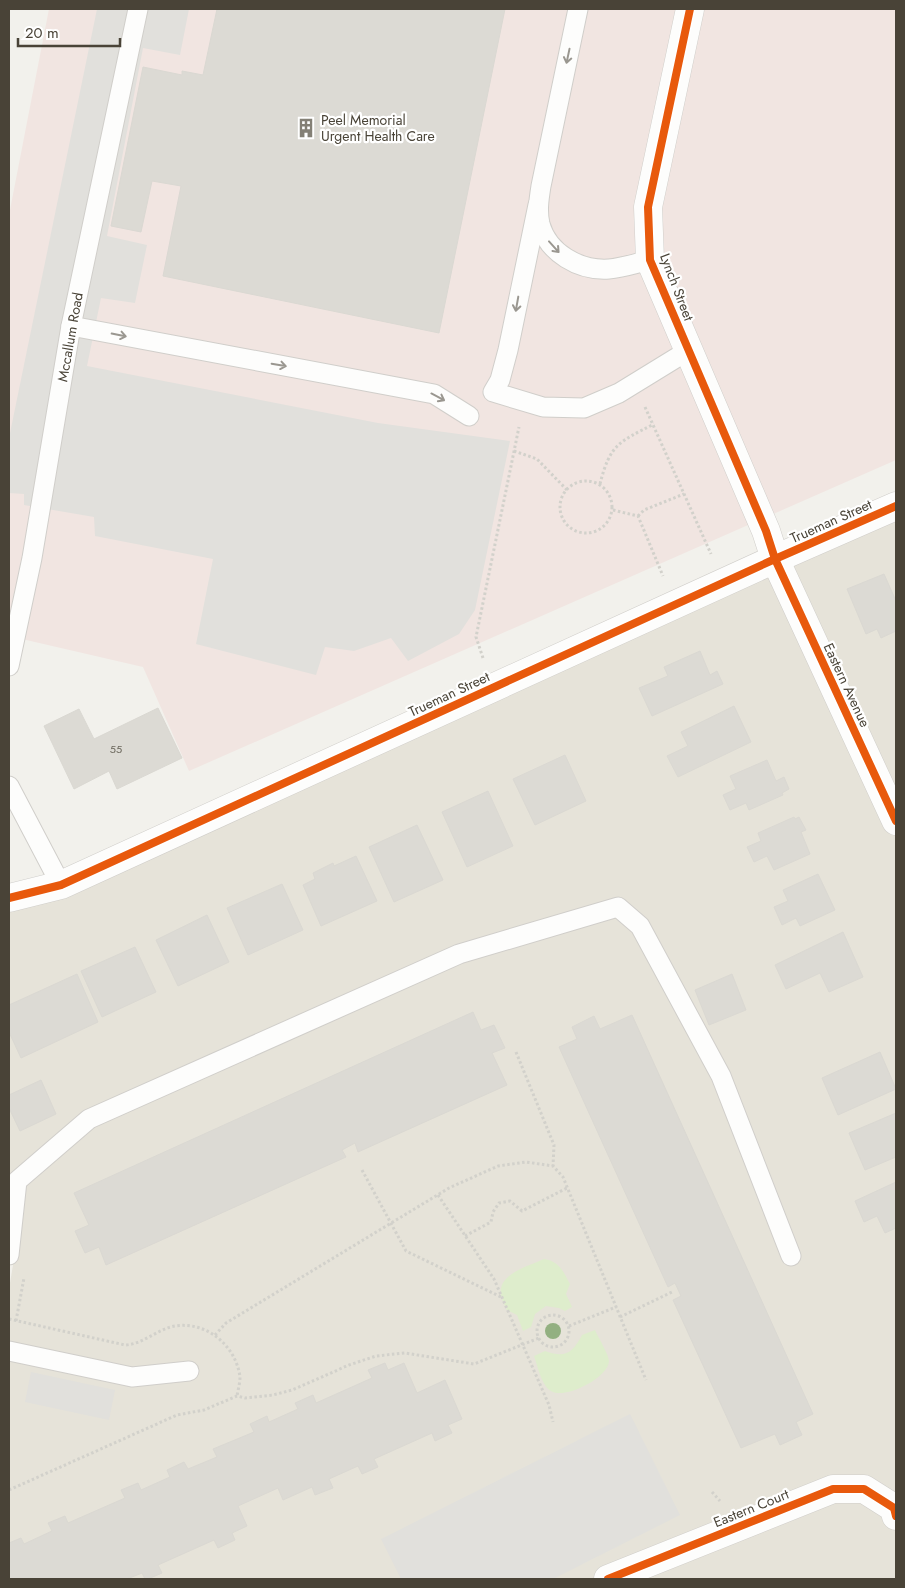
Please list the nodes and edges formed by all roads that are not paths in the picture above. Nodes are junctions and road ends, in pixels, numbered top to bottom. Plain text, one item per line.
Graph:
1 (138, 9) edge
2 (578, 9) edge
3 (690, 9) edge
4 (538, 205) junction
5 (650, 260) junction
6 (71, 326) junction
7 (689, 350) junction
8 (469, 416) dead end
9 (896, 506) edge
10 (776, 559) junction
11 (9, 666) edge
12 (9, 786) edge
13 (896, 821) edge
14 (61, 886) junction
15 (9, 898) edge
16 (10, 1250) edge
17 (791, 1256) dead end
18 (9, 1351) edge
19 (189, 1371) dead end
20 (896, 1516) edge
21 (608, 1579) edge

1 - 6 lane, Mccallum Road
2 -> 4 lane
3 - 5 street, Lynch Street
4 -> 5 lane
4 -> 7 lane
5 - 7 street, Lynch Street
6 -> 8 lane
6 - 11 lane, Mccallum Road
7 - 10 street, Lynch Street
9 - 10 street, Trueman Street
10 - 13 street, Eastern Avenue
10 - 14 street, Trueman Street
12 - 14 lane
14 - 15 street, Trueman Street
16 - 17 lane
18 - 19 lane
20 - 21 street, Eastern Court

